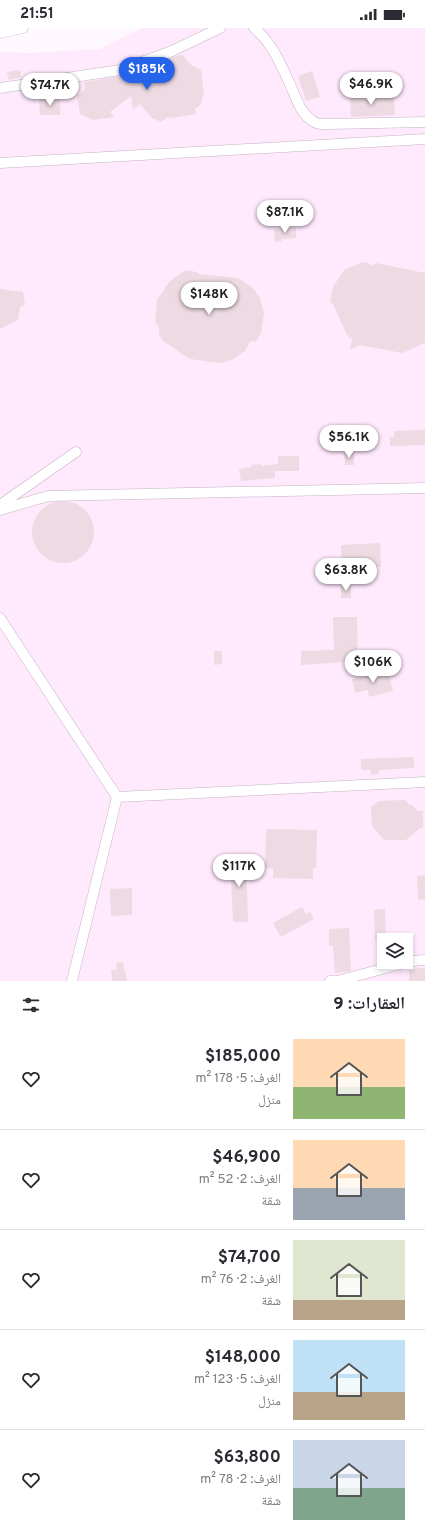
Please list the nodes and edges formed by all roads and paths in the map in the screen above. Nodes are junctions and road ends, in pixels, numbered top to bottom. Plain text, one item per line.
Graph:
1 (23, 28) edge
2 (220, 28) edge
3 (254, 28) edge
4 (0, 33) edge
5 (0, 88) edge
6 (425, 122) edge
7 (425, 139) edge
8 (0, 163) edge
9 (76, 452) dead end
10 (425, 488) edge
11 (0, 505) edge
12 (0, 510) edge
13 (0, 618) edge
14 (425, 782) edge
15 (118, 798) junction
16 (425, 960) edge
17 (72, 981) edge
18 (330, 981) edge

1 - 4 lane
2 - 5 lane
3 - 6 lane
7 - 8 lane
9 - 11 lane
10 - 12 lane
13 - 15 lane
14 - 15 lane
15 - 17 lane
16 - 18 lane

